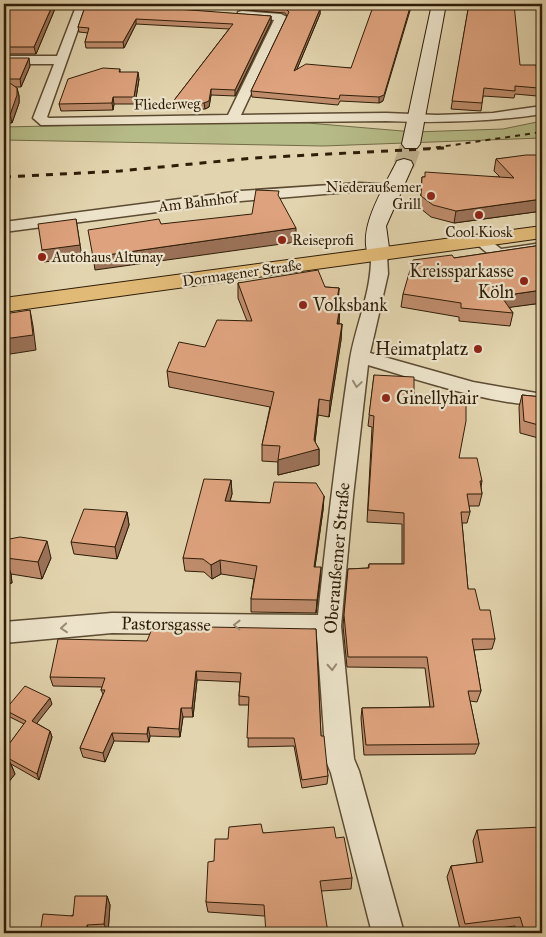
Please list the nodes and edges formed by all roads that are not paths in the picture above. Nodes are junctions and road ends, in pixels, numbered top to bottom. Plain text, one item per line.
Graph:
1 (82, 4) edge
2 (439, 4) edge
3 (230, 13) edge
4 (4, 60) edge
5 (60, 60) junction
6 (542, 110) edge
7 (417, 118) junction
8 (232, 120) junction
9 (411, 144) tunnel mouth
10 (404, 166) tunnel mouth
11 (393, 189) junction
12 (4, 227) edge
13 (542, 232) edge
14 (481, 241) junction
15 (542, 248) edge
16 (379, 255) junction
17 (4, 305) edge
18 (360, 356) junction
19 (542, 400) edge
20 (329, 626) junction
21 (4, 633) edge
22 (388, 933) edge

1 - 5 street, Fliederweg
2 - 7 main road
3 - 8 street
4 - 5 street
5 - 8 street, Fliederweg
6 - 7 street, Fliederweg
7 - 8 street, Fliederweg
7 - 9 main road
10 - 11 main road, Oberaußemer Straße
11 - 12 street, Am Bahnhof
11 - 16 main road, Oberaußemer Straße
13 - 14 main road, Dormagener Straße
14 - 15 street
14 - 16 main road, Dormagener Straße
16 - 17 main road, Dormagener Straße
16 - 18 street, Oberaußemer Straße
18 - 19 street
18 -> 20 street, Oberaußemer Straße
20 -> 21 street, Pastorsgasse
20 -> 22 street, Oberaußemer Straße

